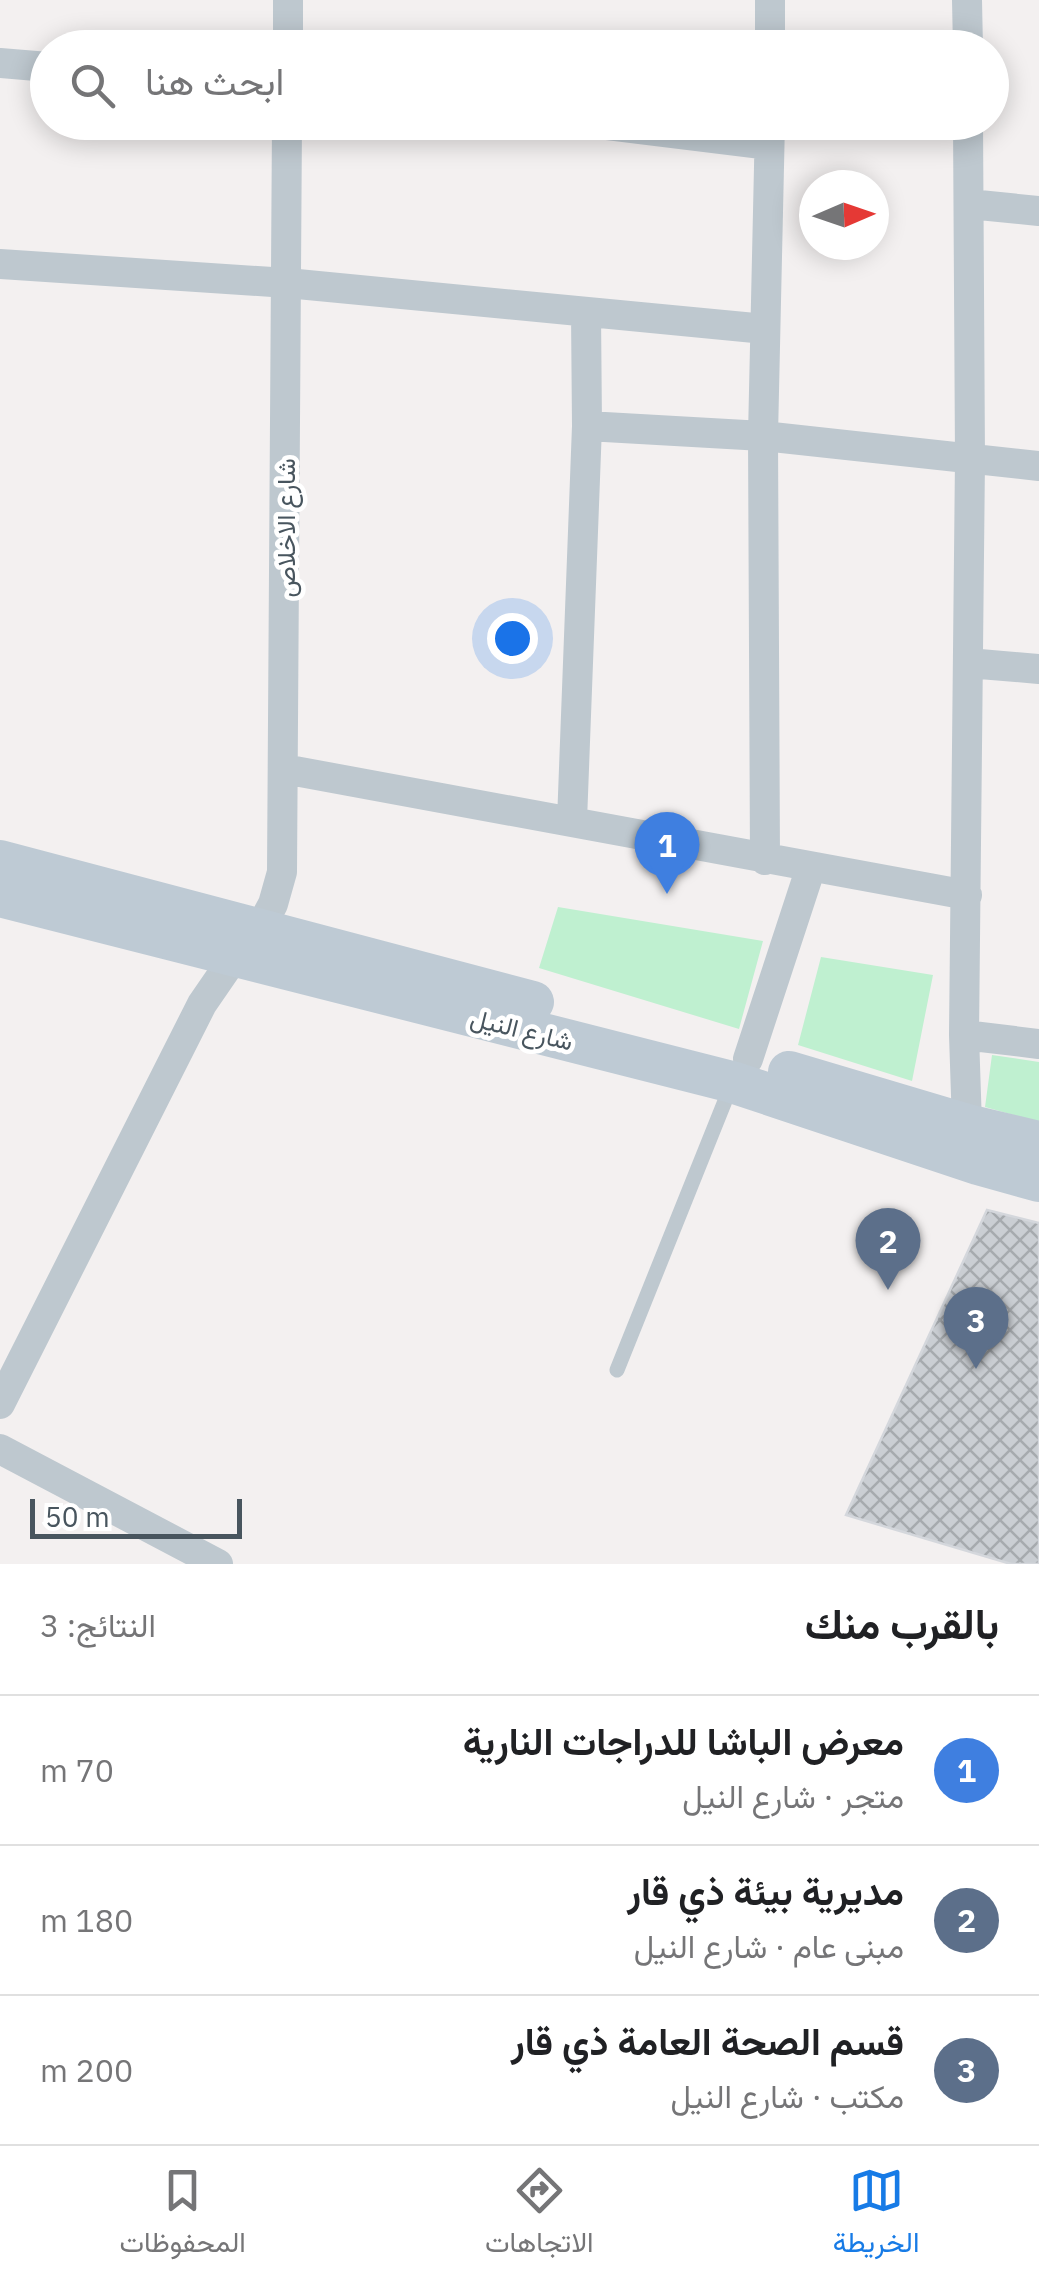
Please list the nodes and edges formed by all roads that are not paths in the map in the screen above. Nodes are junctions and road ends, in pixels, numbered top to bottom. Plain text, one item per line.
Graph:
1 (288, 0) edge
2 (770, 0) edge
3 (967, 0) edge
4 (288, 30) edge
5 (770, 30) edge
6 (968, 30) edge
7 (0, 63) edge
8 (30, 66) edge
9 (288, 140) edge
10 (770, 140) edge
11 (968, 140) edge
12 (969, 204) junction
13 (1039, 211) edge
14 (0, 264) edge
15 (286, 282) junction
16 (586, 313) junction
17 (765, 329) junction
18 (588, 426) junction
19 (763, 436) junction
20 (970, 458) junction
21 (1039, 466) edge
22 (968, 663) junction
23 (1039, 669) edge
24 (284, 769) junction
25 (572, 820) junction
26 (765, 860) junction
27 (0, 861) edge
28 (811, 868) junction
29 (967, 895) junction
30 (0, 896) edge
31 (248, 942) junction
32 (964, 1035) junction
33 (1039, 1044) edge
34 (740, 1071) junction
35 (967, 1125) junction
36 (1039, 1142) edge
37 (1039, 1182) edge
38 (617, 1370) dead end
39 (0, 1404) edge
40 (0, 1450) edge
41 (218, 1564) edge

1 - 4 street
2 - 5 street
3 - 6 street
7 - 8 street
9 - 15 street, شارع الاخلاص
10 - 17 street
11 - 12 street
12 - 13 street
12 - 20 street
14 - 15 street
15 - 16 street
15 - 24 street, شارع الاخلاص
16 - 17 street
16 - 18 street
17 - 19 street
18 - 19 street
18 - 25 street
19 - 20 street
19 - 26 street
20 - 21 street
20 - 22 street
22 - 23 street
22 - 29 street
24 - 25 street
24 - 31 street, شارع الاخلاص
25 - 26 street
26 - 28 street
27 - 31 main road
28 - 29 street
28 - 34 street
29 - 32 street
30 - 31 main road, شارع النيل
31 - 34 main road, شارع النيل
31 - 39 street, شارع الاخلاص
32 - 33 street
32 - 35 street
34 - 35 main road
34 - 37 main road, شارع النيل
34 - 38 lane
35 - 36 main road
40 - 41 street

